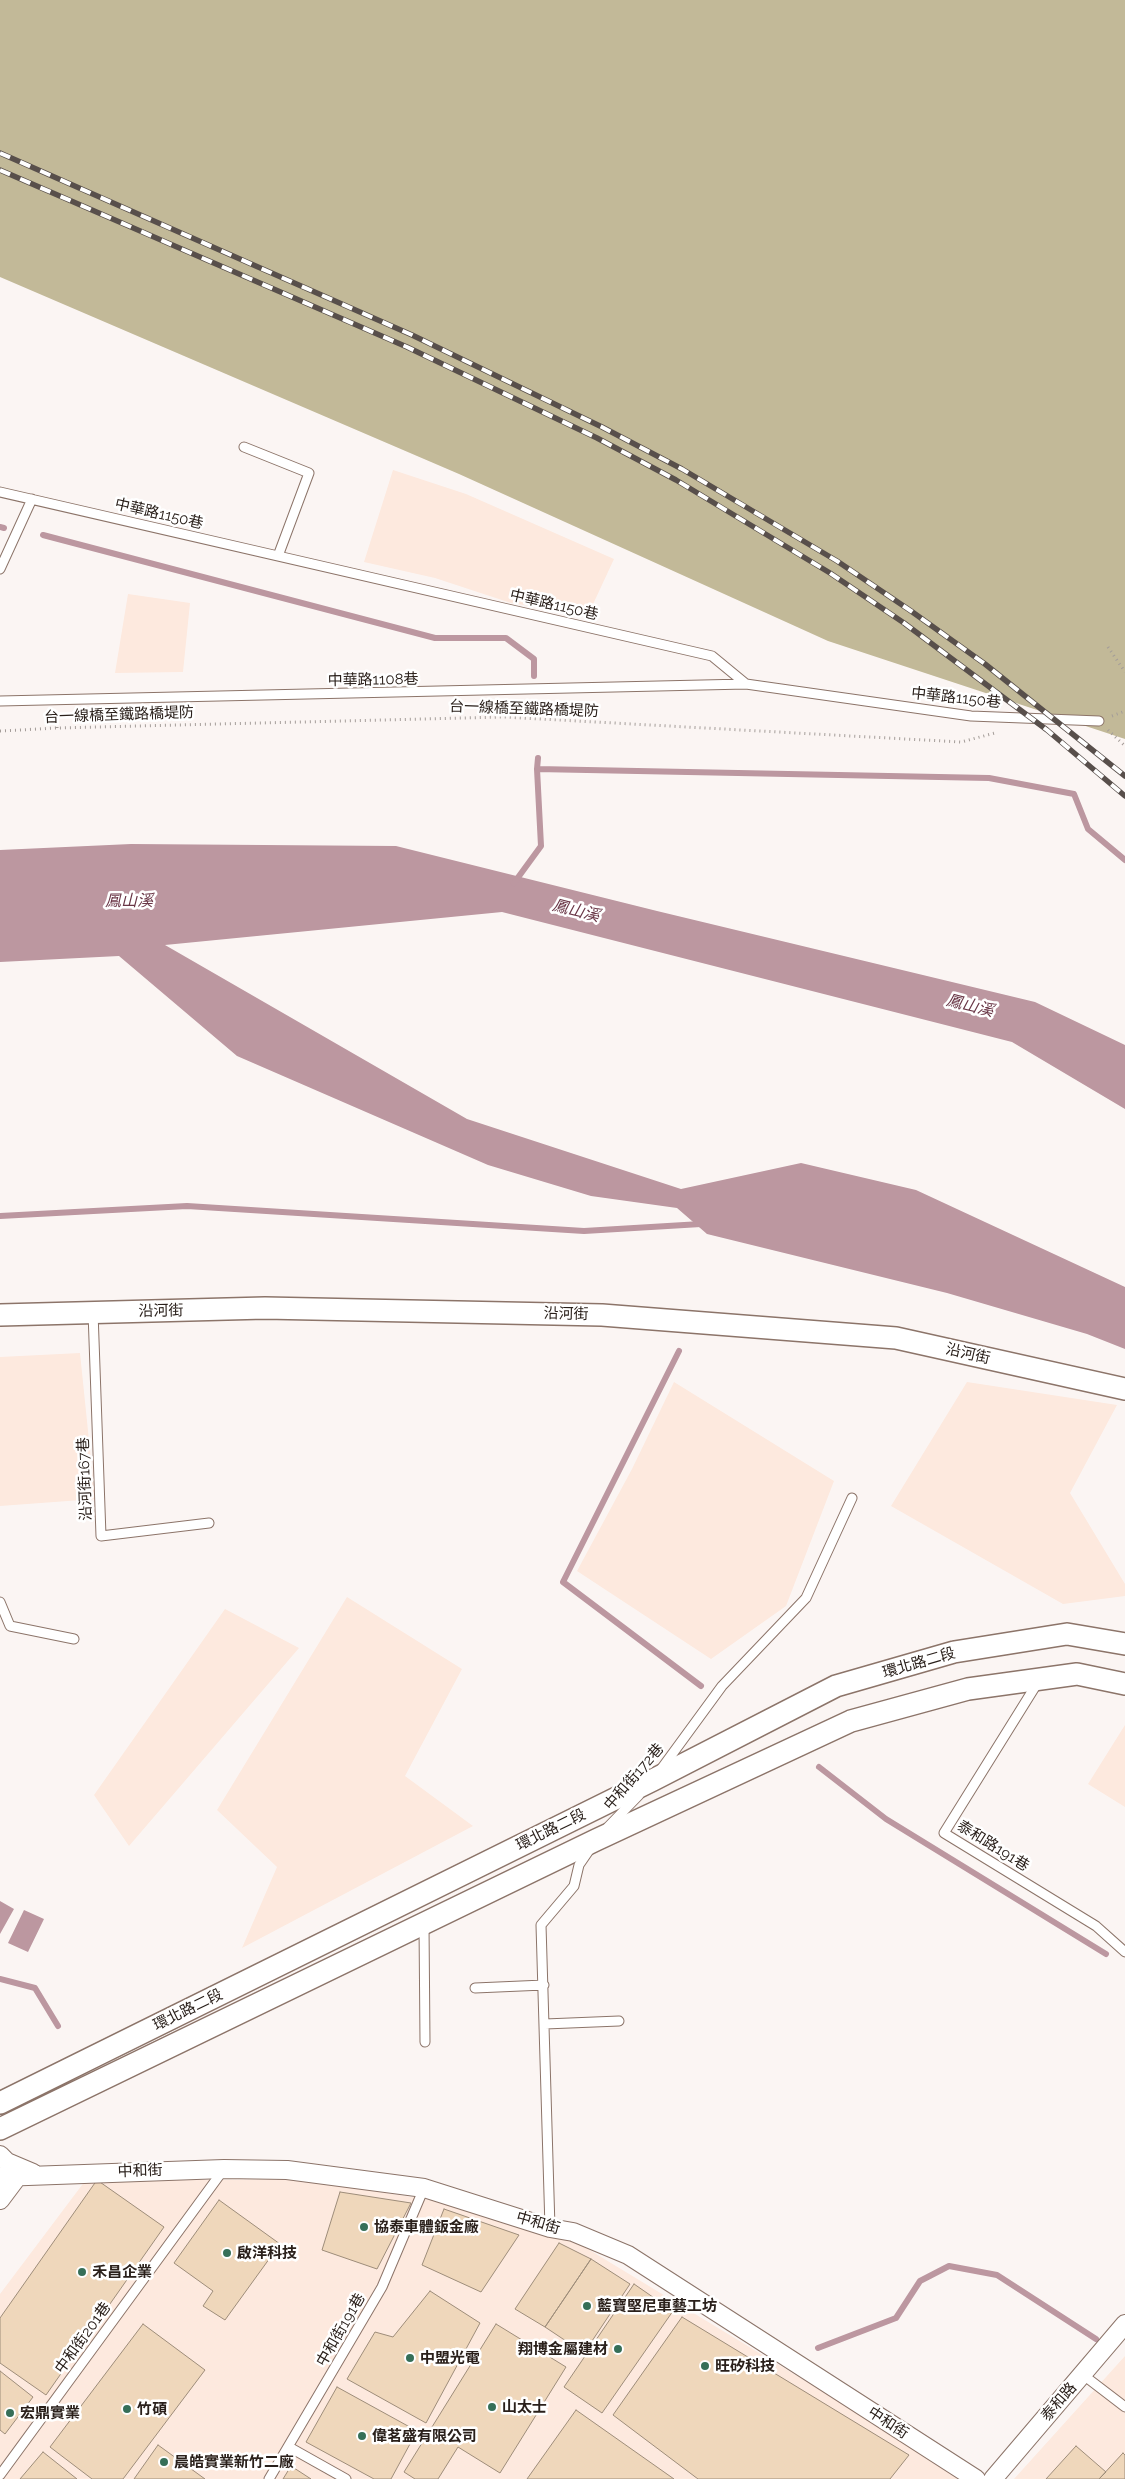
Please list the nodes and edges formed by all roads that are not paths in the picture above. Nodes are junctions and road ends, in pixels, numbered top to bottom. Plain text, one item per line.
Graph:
1 (244, 447) dead end
2 (0, 492) edge
3 (32, 499) junction
4 (278, 556) junction
5 (0, 569) edge
6 (746, 684) junction
7 (0, 701) edge
8 (1099, 721) road end
9 (93, 1312) junction
10 (0, 1315) edge
11 (1125, 1389) edge
12 (852, 1498) dead end
13 (209, 1523) dead end
14 (0, 1602) edge
15 (74, 1639) dead end
16 (1125, 1644) edge
17 (1040, 1679) junction
18 (1125, 1684) edge
19 (653, 1780) junction
20 (596, 1840) junction
21 (424, 1924) junction
22 (1125, 1952) edge
23 (544, 1985) junction
24 (475, 1988) dead end
25 (619, 2021) dead end
26 (545, 2024) junction
27 (425, 2042) dead end
28 (0, 2103) edge
29 (0, 2130) edge
30 (0, 2155) edge
31 (224, 2169) junction
32 (27, 2175) junction
33 (0, 2177) edge
34 (424, 2188) junction
35 (0, 2200) edge
36 (550, 2228) junction
37 (1125, 2324) edge
38 (1082, 2374) junction
39 (1125, 2407) edge
40 (289, 2447) junction
41 (0, 2475) edge
42 (269, 2479) edge
43 (346, 2479) edge
44 (976, 2479) edge
45 (993, 2479) edge

1 - 4 lane
2 - 3 lane, 中華路1150巷
3 - 4 lane, 中華路1150巷
3 - 5 lane
4 - 6 lane, 中華路1150巷
6 - 7 lane, 中華路1108巷
6 - 8 lane, 中華路1150巷
9 - 10 street, 沿河街
9 - 11 street, 沿河街
9 - 13 lane, 沿河街167巷
12 - 19 lane, 中和街172巷
14 - 15 lane
16 - 19 street, 環北路二段
17 - 18 street, 環北路二段
17 - 20 street, 環北路二段
17 - 22 lane, 泰和路191巷
19 - 20 lane, 中和街172巷
19 - 28 street, 環北路二段
20 - 21 street, 環北路二段
20 - 23 lane, 中和街172巷
21 - 27 lane
21 - 29 street, 環北路二段
23 - 24 lane
23 - 26 lane, 中和街172巷
25 - 26 lane
26 - 36 lane, 中和街172巷
30 - 32 street, 中和街
31 - 32 street, 中和街
31 - 34 street, 中和街
31 - 41 lane, 中和街201巷
32 - 33 street, 中和街
32 - 35 street
34 - 36 street, 中和街
34 - 40 lane, 中和街191巷
36 - 44 street, 中和街
37 - 38 street, 泰和路
38 - 39 lane
38 - 45 street, 泰和路
40 - 42 lane, 中和街191巷
40 - 43 lane

